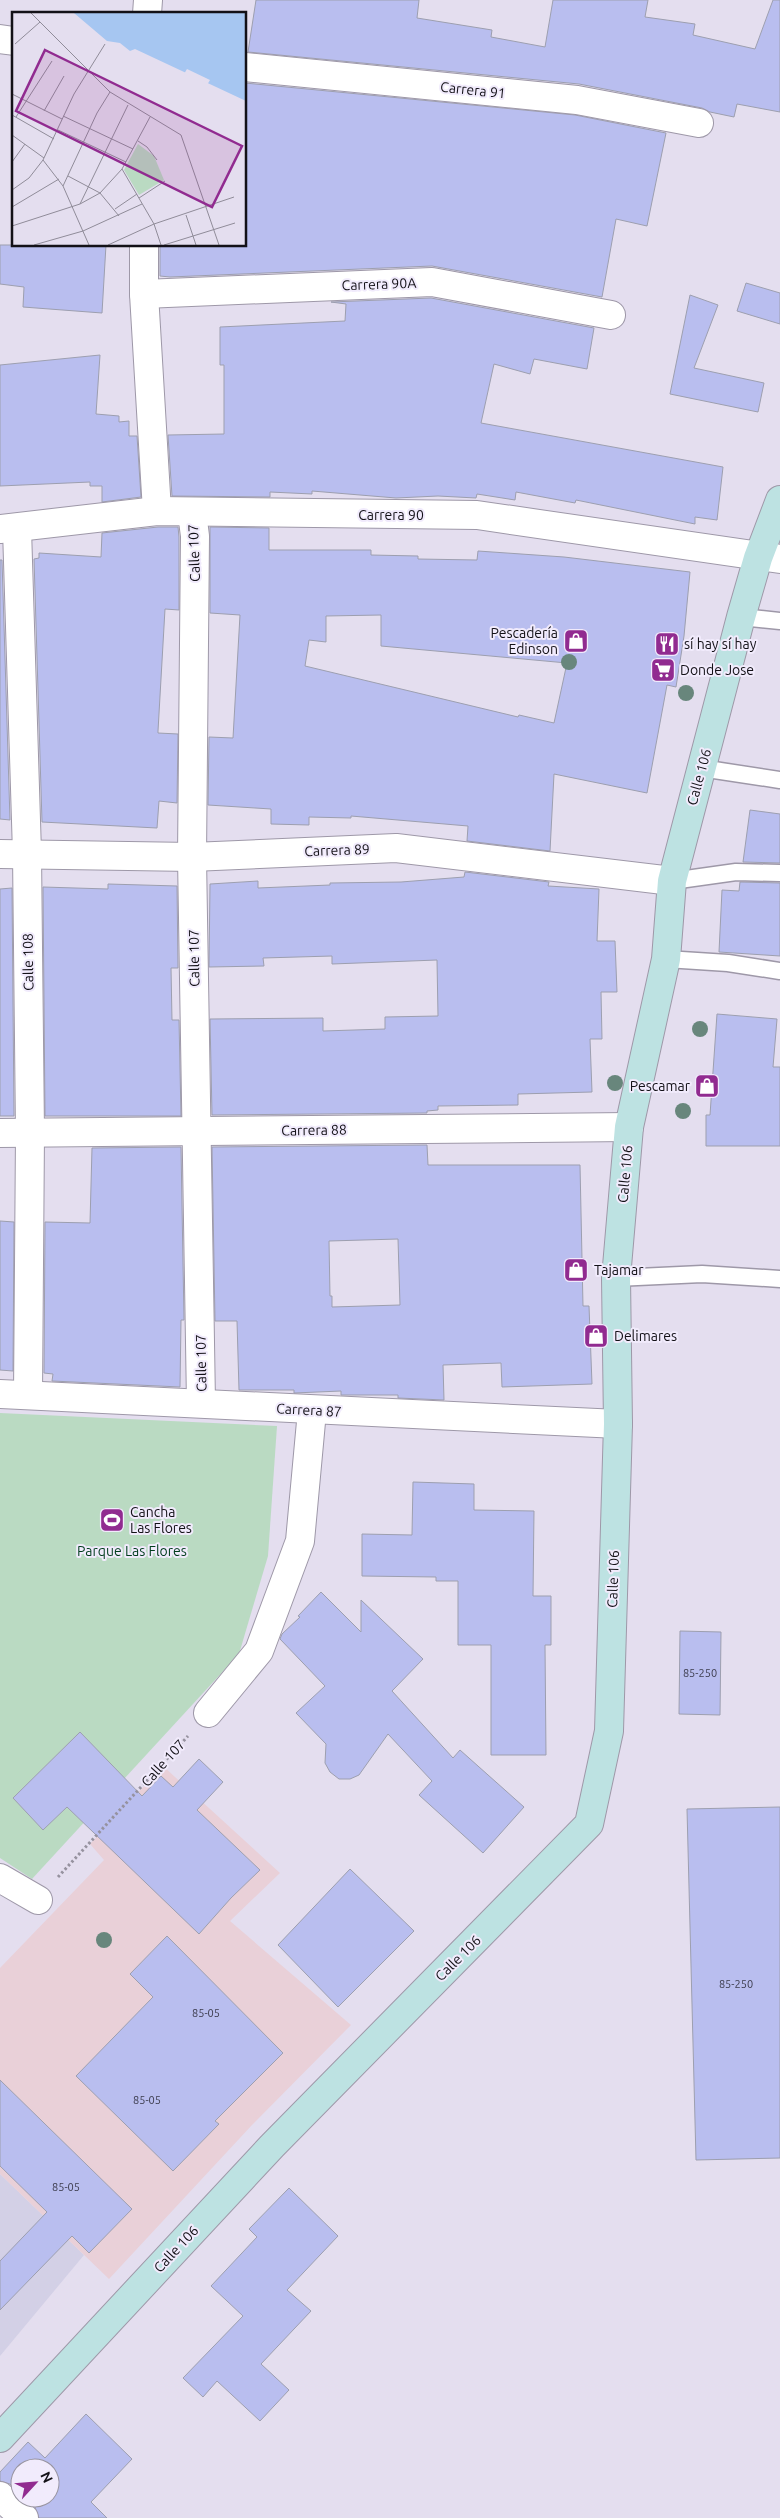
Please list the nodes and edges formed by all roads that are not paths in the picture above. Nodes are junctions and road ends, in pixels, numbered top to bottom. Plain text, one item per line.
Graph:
1 (246, 67) edge
2 (699, 123) dead end
3 (144, 246) edge
4 (144, 294) junction
5 (611, 315) dead end
6 (780, 500) edge
7 (157, 511) junction
8 (192, 513) junction
9 (9, 529) edge
10 (769, 558) edge
11 (741, 617) junction
12 (780, 621) edge
13 (701, 768) junction
14 (780, 780) edge
15 (27, 853) junction
16 (0, 854) edge
17 (192, 856) junction
18 (780, 874) edge
19 (672, 880) junction
20 (666, 959) junction
21 (780, 971) edge
22 (629, 1127) junction
23 (198, 1131) junction
24 (0, 1133) edge
25 (30, 1133) junction
26 (616, 1278) junction
27 (780, 1279) edge
28 (0, 1394) edge
29 (28, 1395) junction
30 (201, 1403) junction
31 (312, 1411) junction
32 (618, 1424) junction
33 (208, 1713) road end
34 (0, 1878) edge
35 (38, 1900) road end
36 (0, 2438) edge
37 (0, 2496) edge
38 (24, 2518) edge

1 - 2 street, Carrera 91
3 - 4 street
4 - 5 street, Carrera 90A
4 - 7 street
6 - 10 street, Calle 106
7 - 8 street, Carrera 90
7 - 9 street, Carrera 90
8 - 10 street, Carrera 90
8 - 17 street, Calle 107
9 - 15 street, Calle 108
10 - 11 street, Calle 106
11 - 12 lane
11 - 13 street, Calle 106
13 - 14 lane
13 - 19 street, Calle 106
15 - 16 street, Carrera 89
15 - 17 street, Carrera 89
15 - 25 street, Calle 108
17 - 19 street, Carrera 89
17 - 23 street, Calle 107
18 - 19 lane
19 - 20 street, Calle 106
20 - 21 lane
20 - 22 street, Calle 106
22 - 23 street, Carrera 88
22 - 26 street, Calle 106
23 - 25 street, Carrera 88
23 - 30 street, Calle 107
24 - 25 street, Carrera 88
25 - 29 street, Calle 108
26 - 27 lane
26 - 32 street, Calle 106
28 - 29 street, Carrera 87
29 - 30 street, Carrera 87
30 - 31 street, Carrera 87
31 - 32 street, Carrera 87
31 - 33 street
32 - 36 street, Calle 106
34 - 35 street
37 - 38 street

